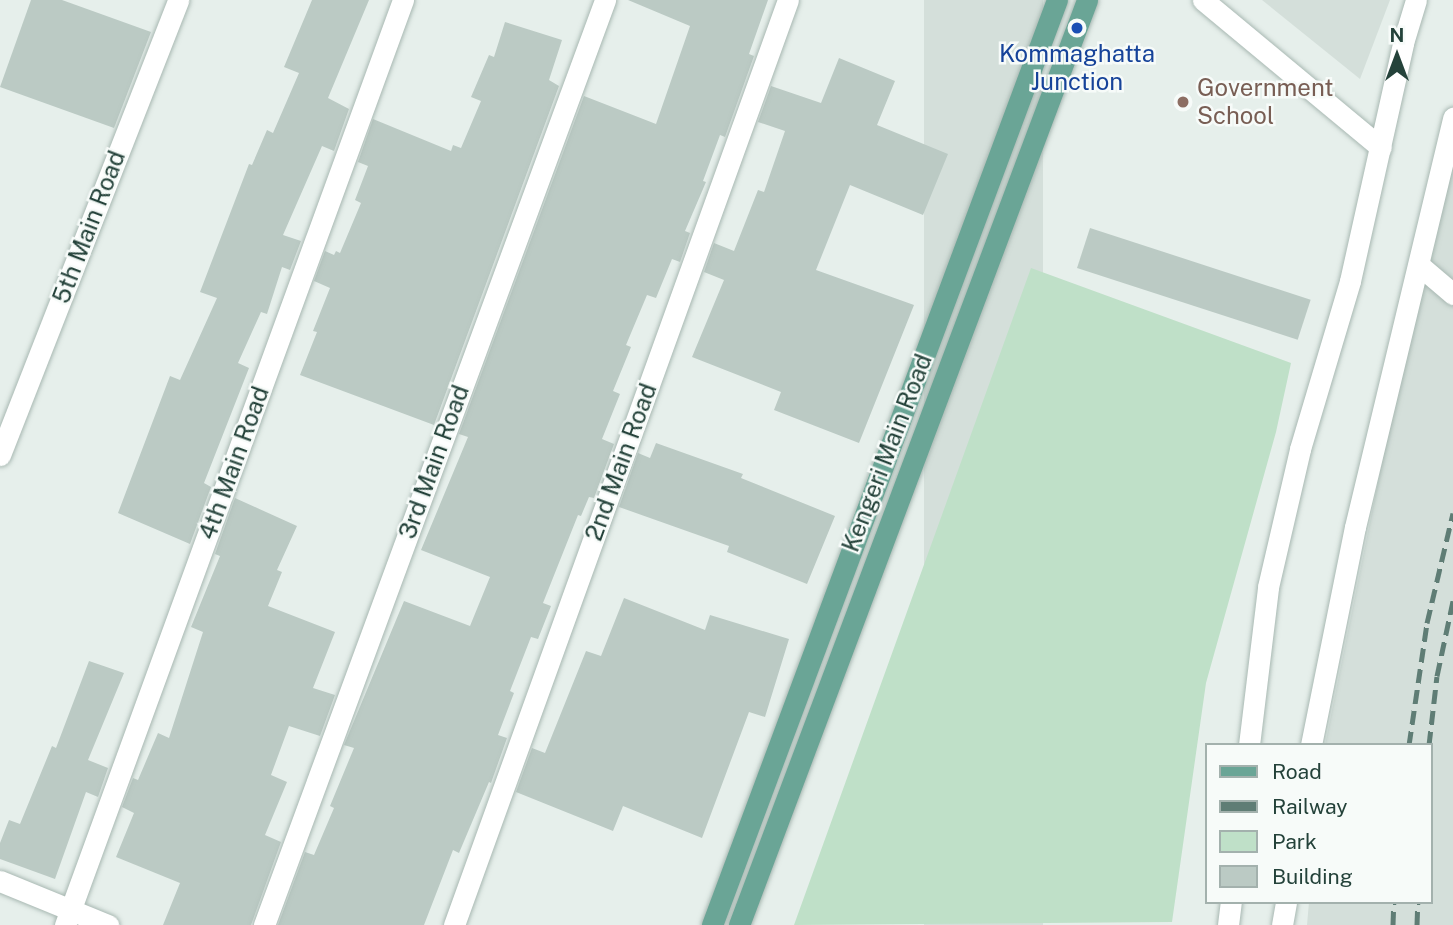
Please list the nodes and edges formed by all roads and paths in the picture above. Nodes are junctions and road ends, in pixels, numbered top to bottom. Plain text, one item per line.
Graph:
1 (178, 0) edge
2 (403, 0) edge
3 (605, 0) edge
4 (788, 0) edge
5 (1057, 0) edge
6 (1087, 0) edge
7 (1203, 0) edge
8 (1416, 0) edge
9 (1453, 118) edge
10 (1381, 148) junction
11 (1419, 265) junction
12 (1453, 294) edge
13 (0, 455) edge
14 (1250, 743) edge
15 (1311, 743) edge
16 (0, 881) edge
17 (1231, 904) edge
18 (1286, 904) edge
19 (68, 918) edge
20 (108, 925) edge
21 (264, 925) edge
22 (454, 925) edge
23 (712, 925) edge
24 (739, 925) edge
25 (1228, 925) edge
26 (1282, 925) edge

1 - 13 street, 5th Main Road
2 - 19 street, 4th Main Road
3 - 21 street, 3rd Main Road
4 - 22 street, 2nd Main Road
5 - 23 main road, Kengeri Main Road
6 - 24 main road, Kengeri Main Road
7 - 10 street
8 - 10 street
9 - 11 street
10 - 14 street
11 - 12 street
11 - 15 street
16 - 19 street
17 - 25 street
18 - 26 street
19 - 20 street

